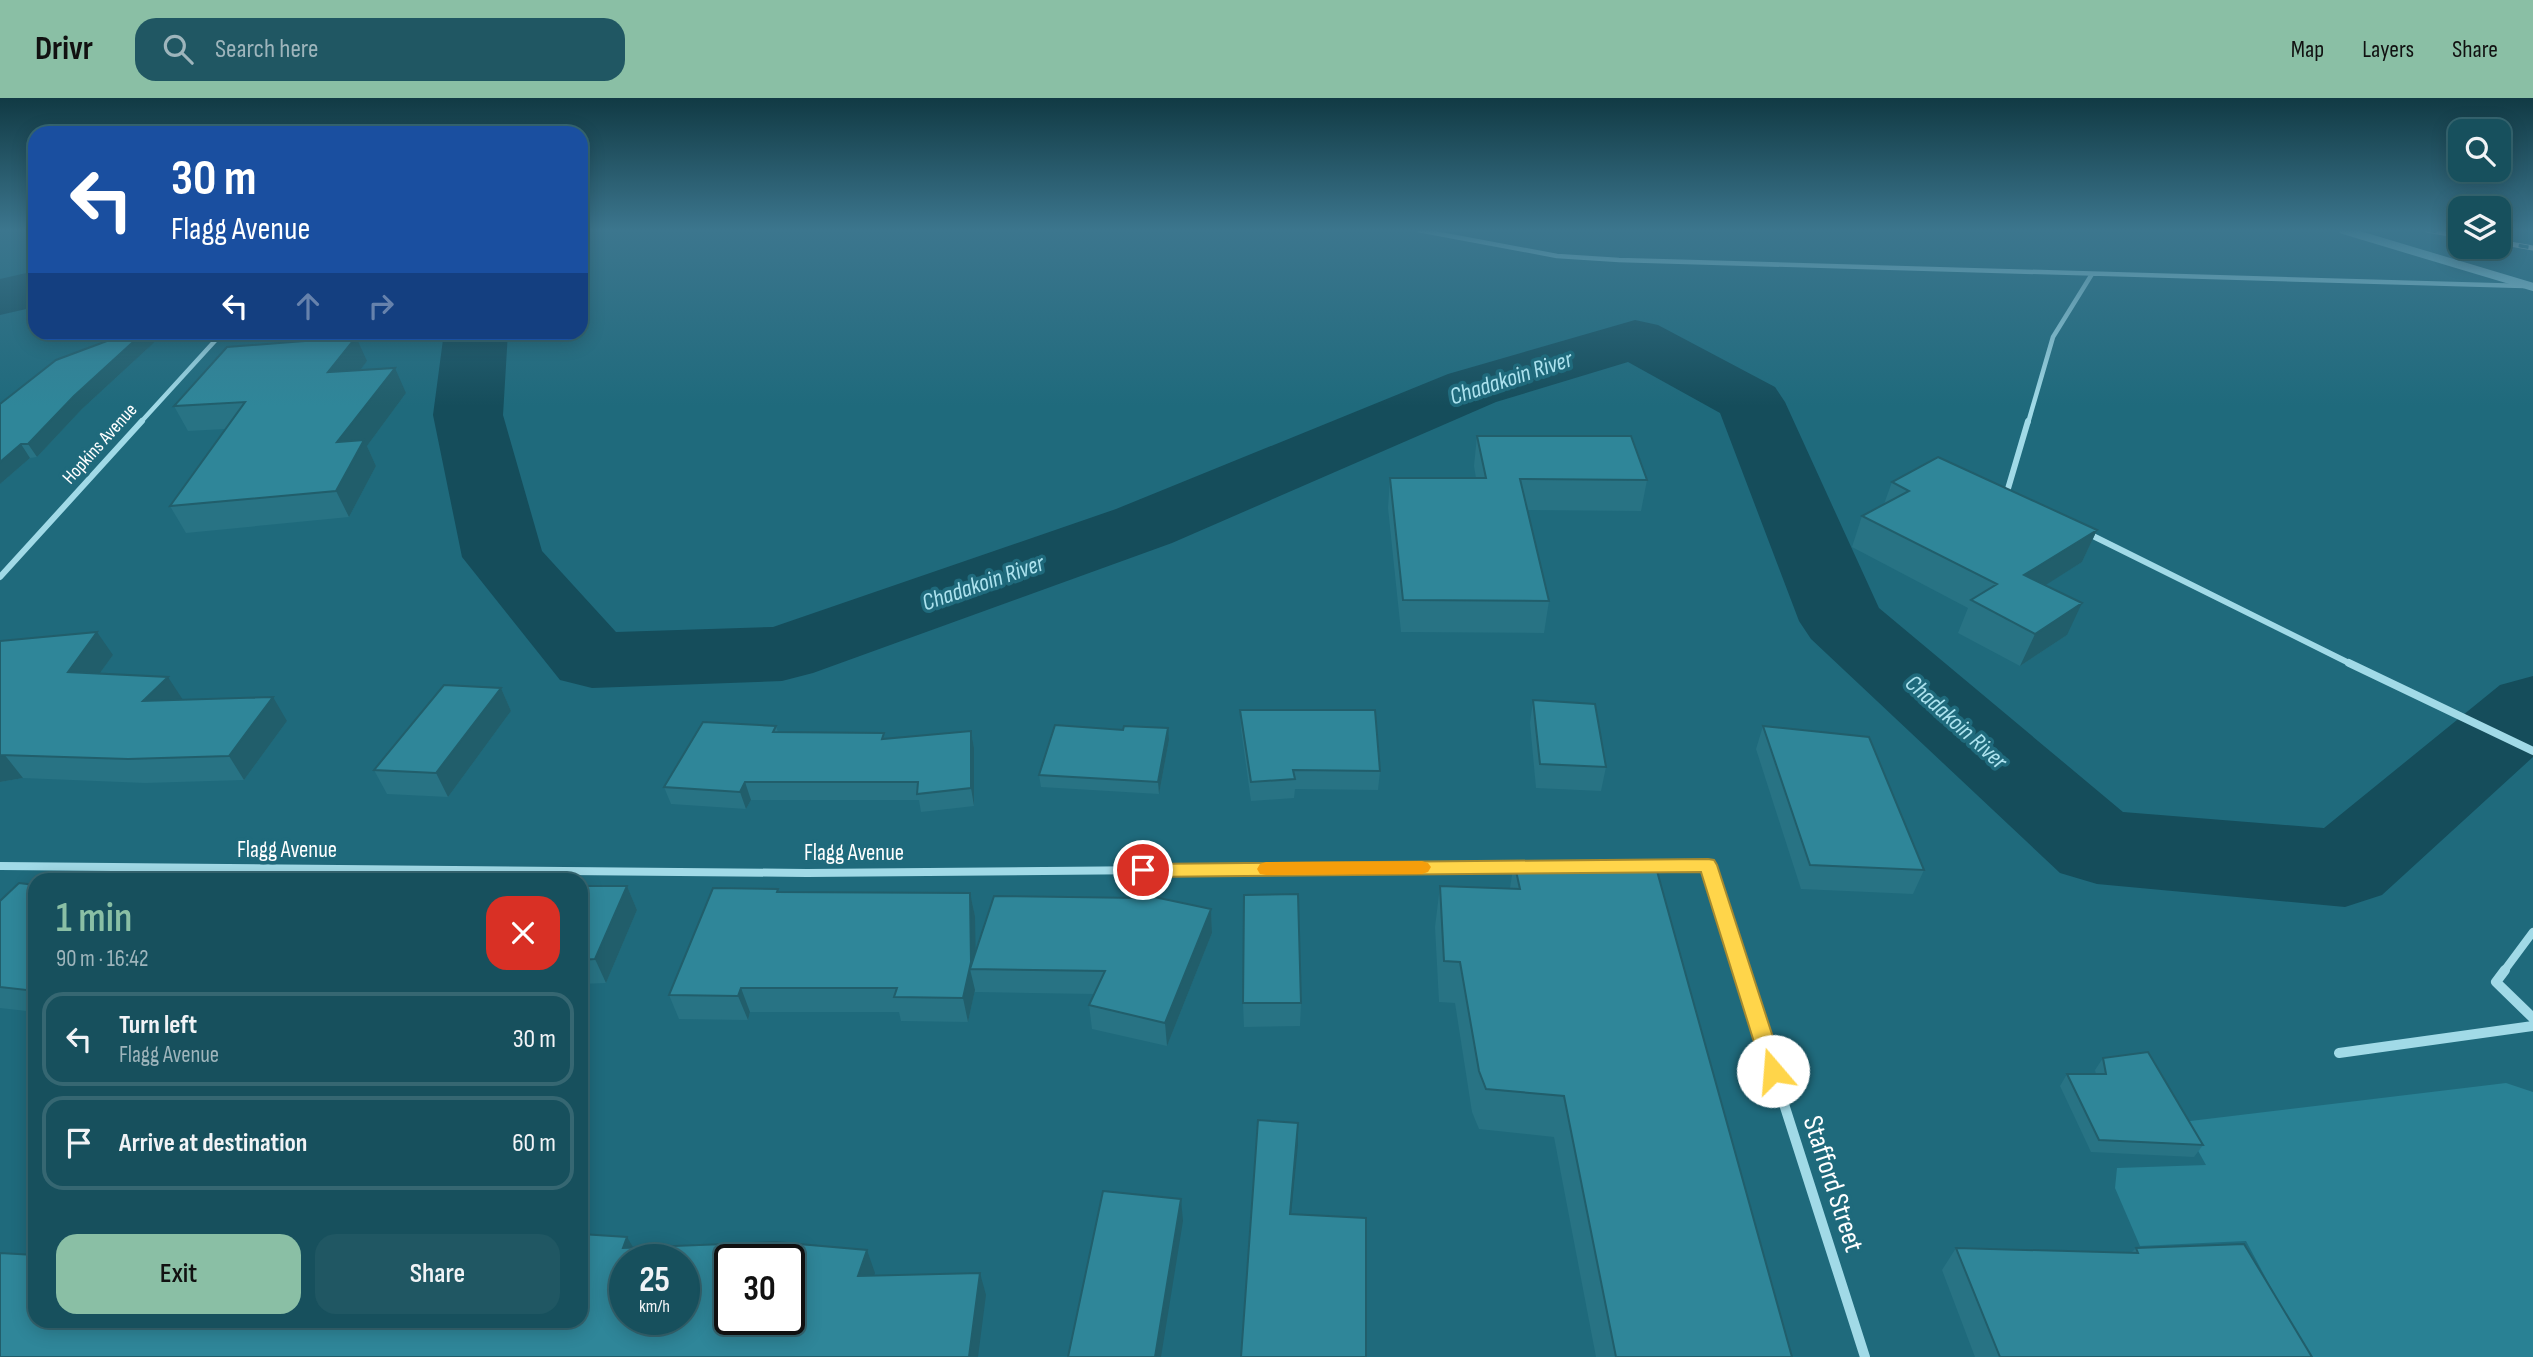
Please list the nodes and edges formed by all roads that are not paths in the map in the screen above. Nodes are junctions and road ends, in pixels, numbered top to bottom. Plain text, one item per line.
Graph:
1 (2083, 289) edge
2 (216, 340) edge
3 (2019, 498) edge
4 (2078, 528) edge
5 (0, 578) edge
6 (2533, 751) edge
7 (0, 866) edge
8 (1534, 866) edge
9 (1561, 866) edge
10 (2533, 932) edge
11 (2533, 1018) edge
12 (2533, 1026) edge
13 (2339, 1053) dead end
14 (1864, 1357) edge

1 - 3 street
2 - 5 street, Hopkins Avenue
4 - 6 street
7 - 8 street, Flagg Avenue
9 - 14 street, Stafford Street
10 - 11 street
12 - 13 street

